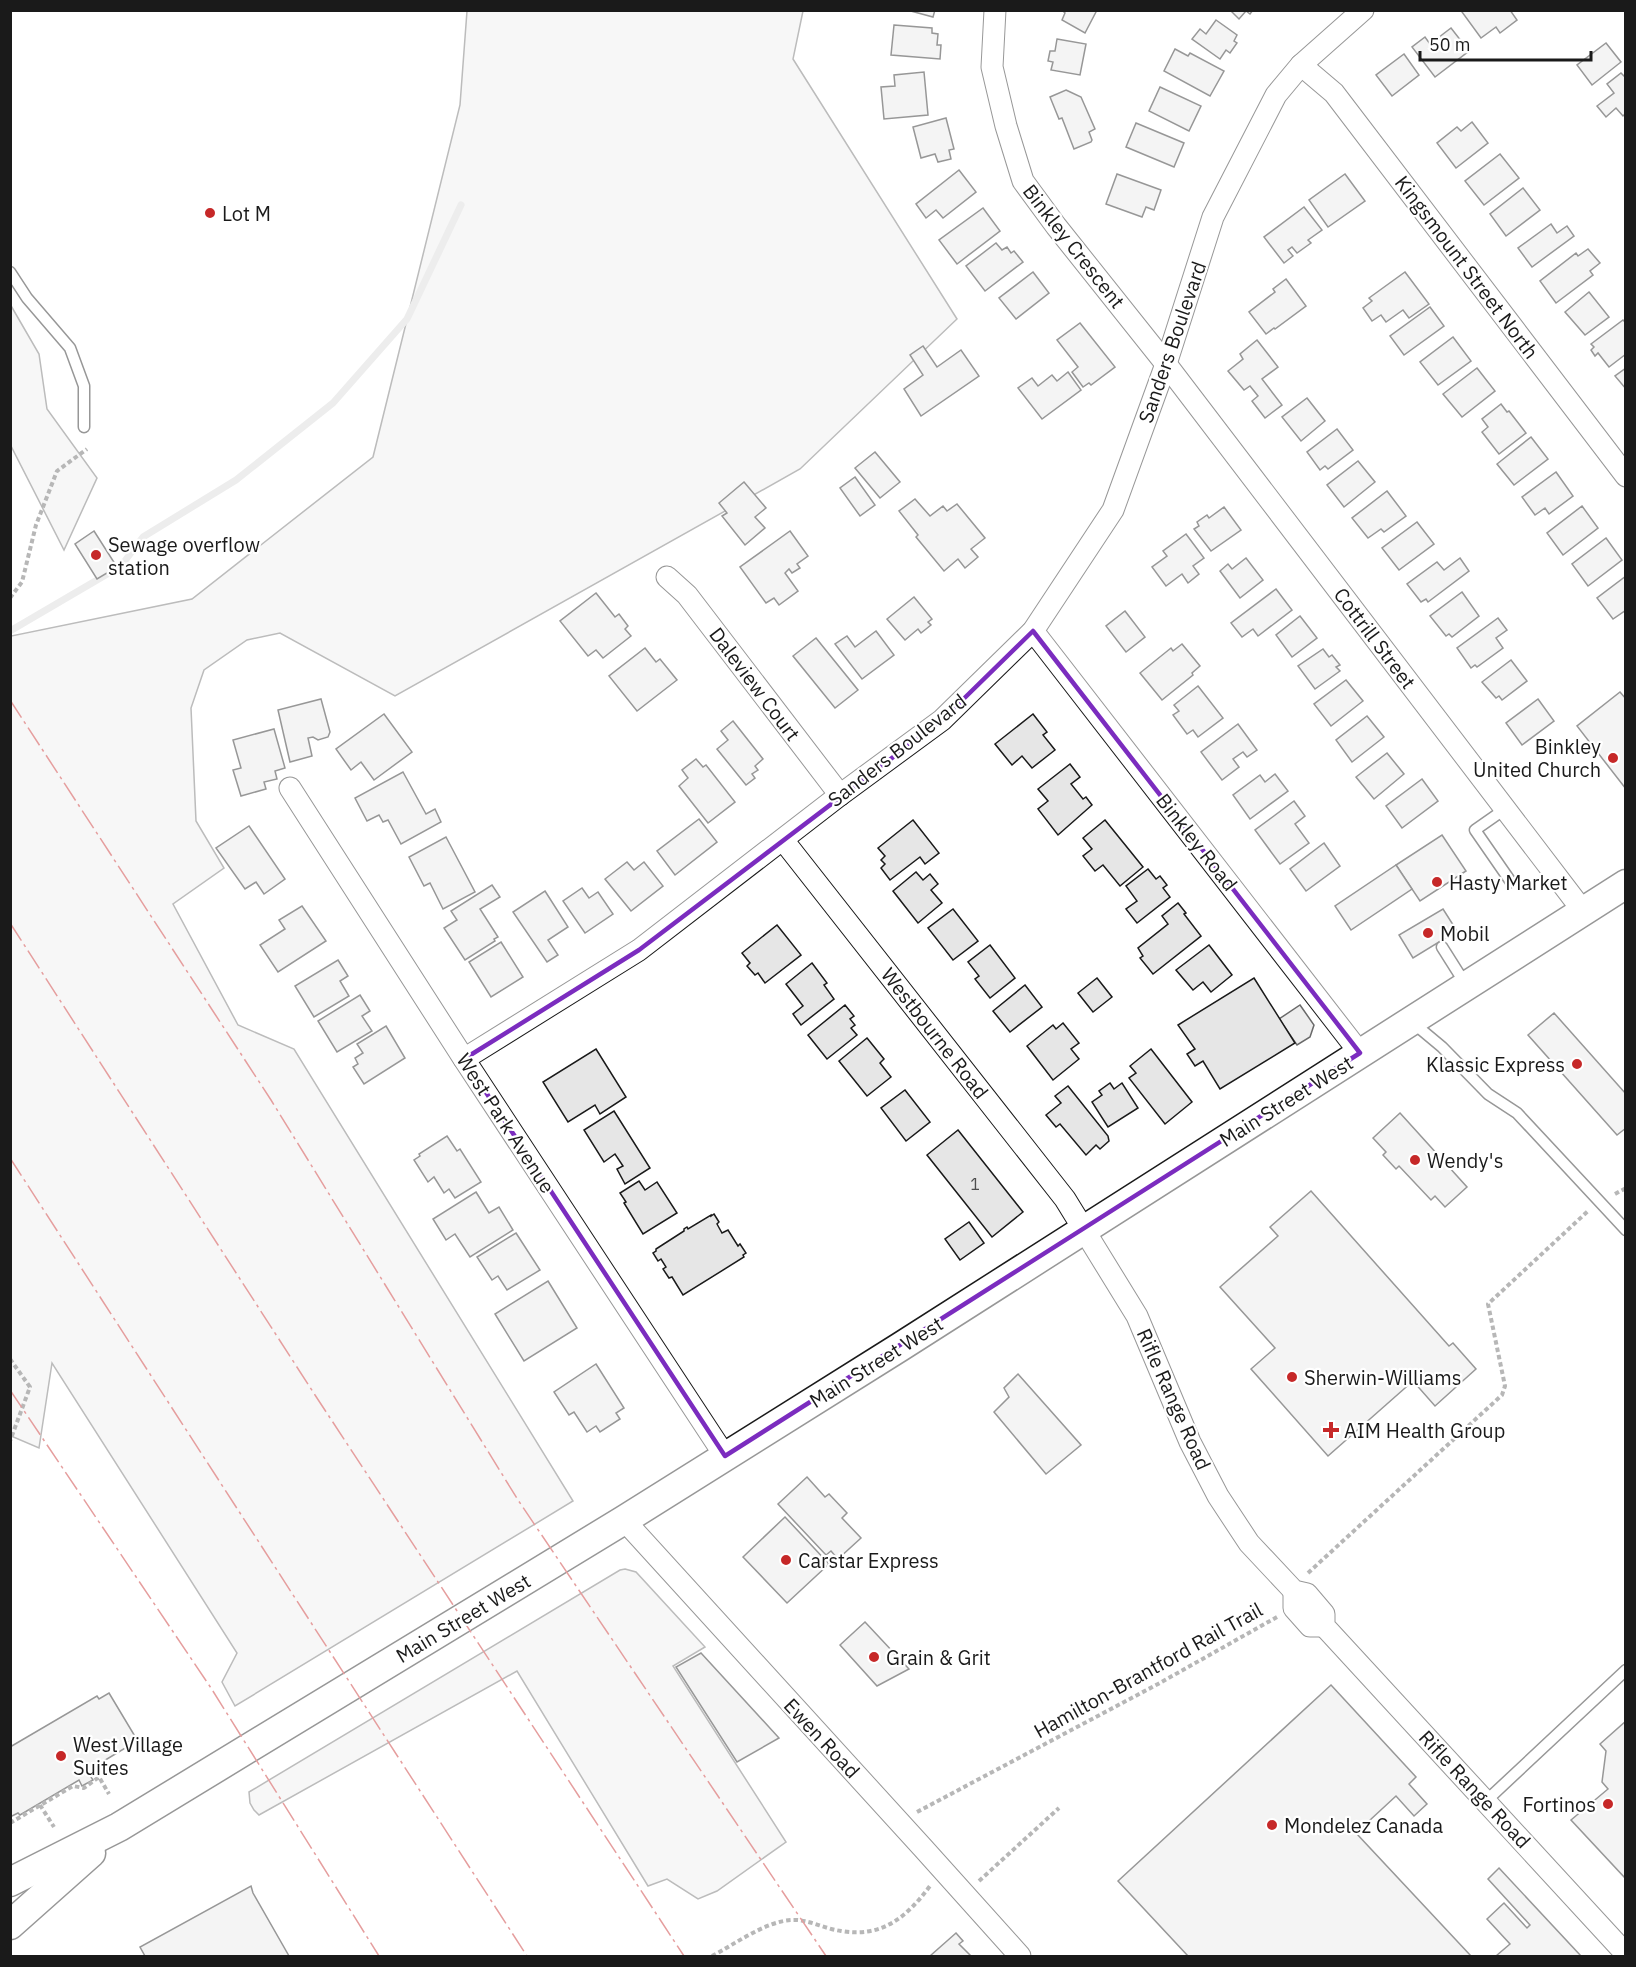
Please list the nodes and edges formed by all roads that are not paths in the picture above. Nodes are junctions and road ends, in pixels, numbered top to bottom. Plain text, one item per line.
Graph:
1 (994, 10) edge
2 (1363, 10) edge
3 (1301, 65) junction
4 (10, 272) edge
5 (1166, 364) junction
6 (84, 427) dead end
7 (1626, 476) edge
8 (667, 577) dead end
9 (1033, 632) junction
10 (290, 788) dead end
11 (840, 795) junction
12 (1505, 809) junction
13 (783, 840) junction
14 (1511, 882) dead end
15 (1626, 884) edge
16 (1584, 911) junction
17 (1442, 947) dead end
18 (1466, 986) junction
19 (1411, 1022) junction
20 (1360, 1053) junction
21 (464, 1059) junction
22 (1083, 1229) junction
23 (1626, 1230) edge
24 (725, 1456) junction
25 (624, 1520) junction
26 (1626, 1670) edge
27 (1486, 1801) junction
28 (119, 1827) junction
29 (10, 1882) edge
30 (12, 1925) edge
31 (1626, 1954) edge
32 (1020, 1956) edge

1 - 5 street, Binkley Crescent
2 - 3 street, Sanders Boulevard
3 - 5 street, Sanders Boulevard
3 - 7 street, Kingsmount Street North
4 - 6 lane
5 - 9 street, Sanders Boulevard
5 - 12 street, Cottrill Street
8 - 11 street, Daleview Court
9 - 11 street, Sanders Boulevard
9 - 20 street, Binkley Road
10 - 21 street, West Park Avenue
11 - 13 street, Sanders Boulevard
12 - 14 lane
12 - 16 street, Cottrill Street
13 - 21 street, Sanders Boulevard
13 - 22 street, Westbourne Road
15 - 16 main road, Main Street West
16 - 18 main road, Main Street West
17 - 18 lane
18 - 19 main road, Main Street West
19 - 20 main road, Main Street West
19 - 23 lane
20 - 22 main road, Main Street West
21 - 24 street, West Park Avenue
22 - 24 main road, Main Street West
22 - 27 street, Rifle Range Road
24 - 25 main road, Main Street West
25 - 28 main road, Main Street West
25 - 32 street, Ewen Road
26 - 27 lane
27 - 31 street, Rifle Range Road
28 - 29 main road, Main Street West
28 - 30 main road, Main Street West

